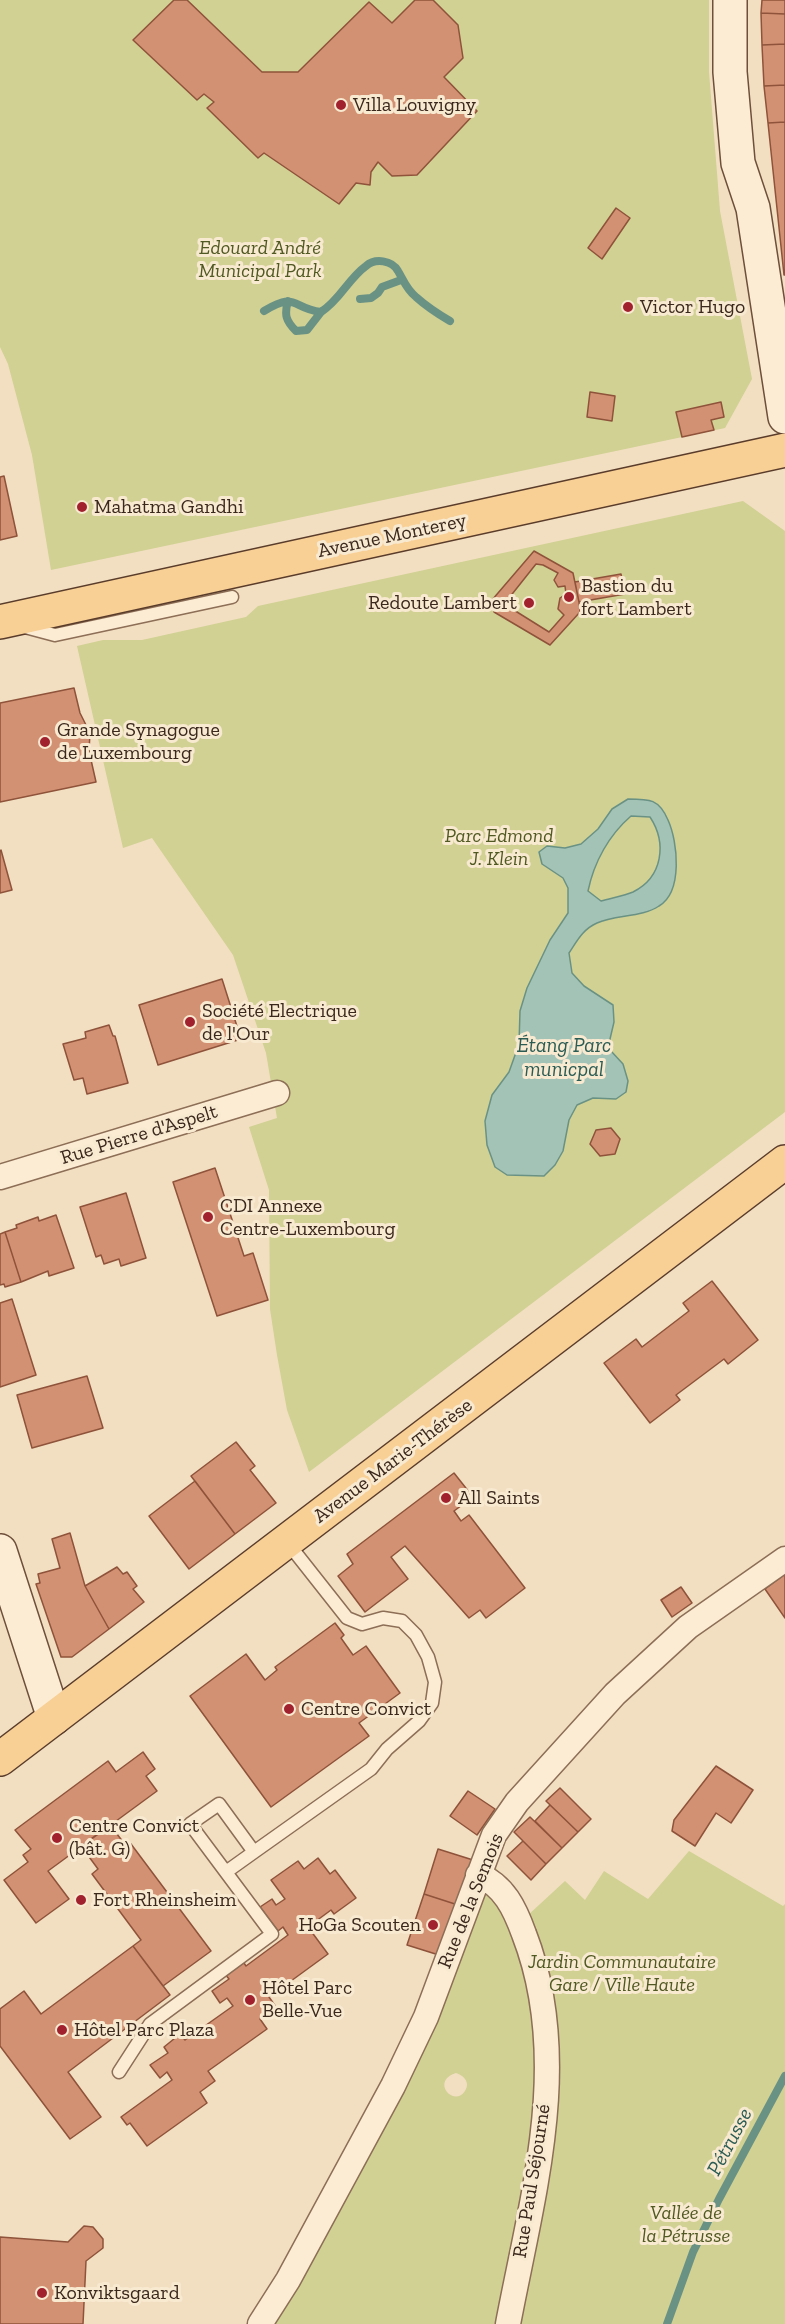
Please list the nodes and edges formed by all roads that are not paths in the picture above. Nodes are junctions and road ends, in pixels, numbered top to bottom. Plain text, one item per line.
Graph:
1 (730, 0) edge
2 (785, 417) edge
3 (785, 450) edge
4 (232, 597) dead end
5 (2, 622) edge
6 (277, 1093) dead end
7 (785, 1162) edge
8 (0, 1177) edge
9 (286, 1541) junction
10 (0, 1551) edge
11 (785, 1559) edge
12 (54, 1718) junction
13 (0, 1759) edge
14 (254, 1852) junction
15 (226, 1872) junction
16 (478, 1875) junction
17 (118, 2072) dead end
18 (260, 2324) edge
19 (507, 2324) edge

1 - 2 main road
3 - 5 main road, Avenue Monterey
4 - 5 lane
6 - 8 street, Rue Pierre d'Aspelt
7 - 9 main road, Avenue Marie-Thérèse
9 - 12 main road, Avenue Marie-Thérèse
9 - 14 lane
10 - 12 main road
11 - 16 street, Rue de la Semois
12 - 13 main road, Avenue Marie-Thérèse
14 - 15 lane
14 - 15 lane
15 - 17 lane
16 - 18 street, Rue de la Semois
16 - 19 street, Rue Paul Séjourné

